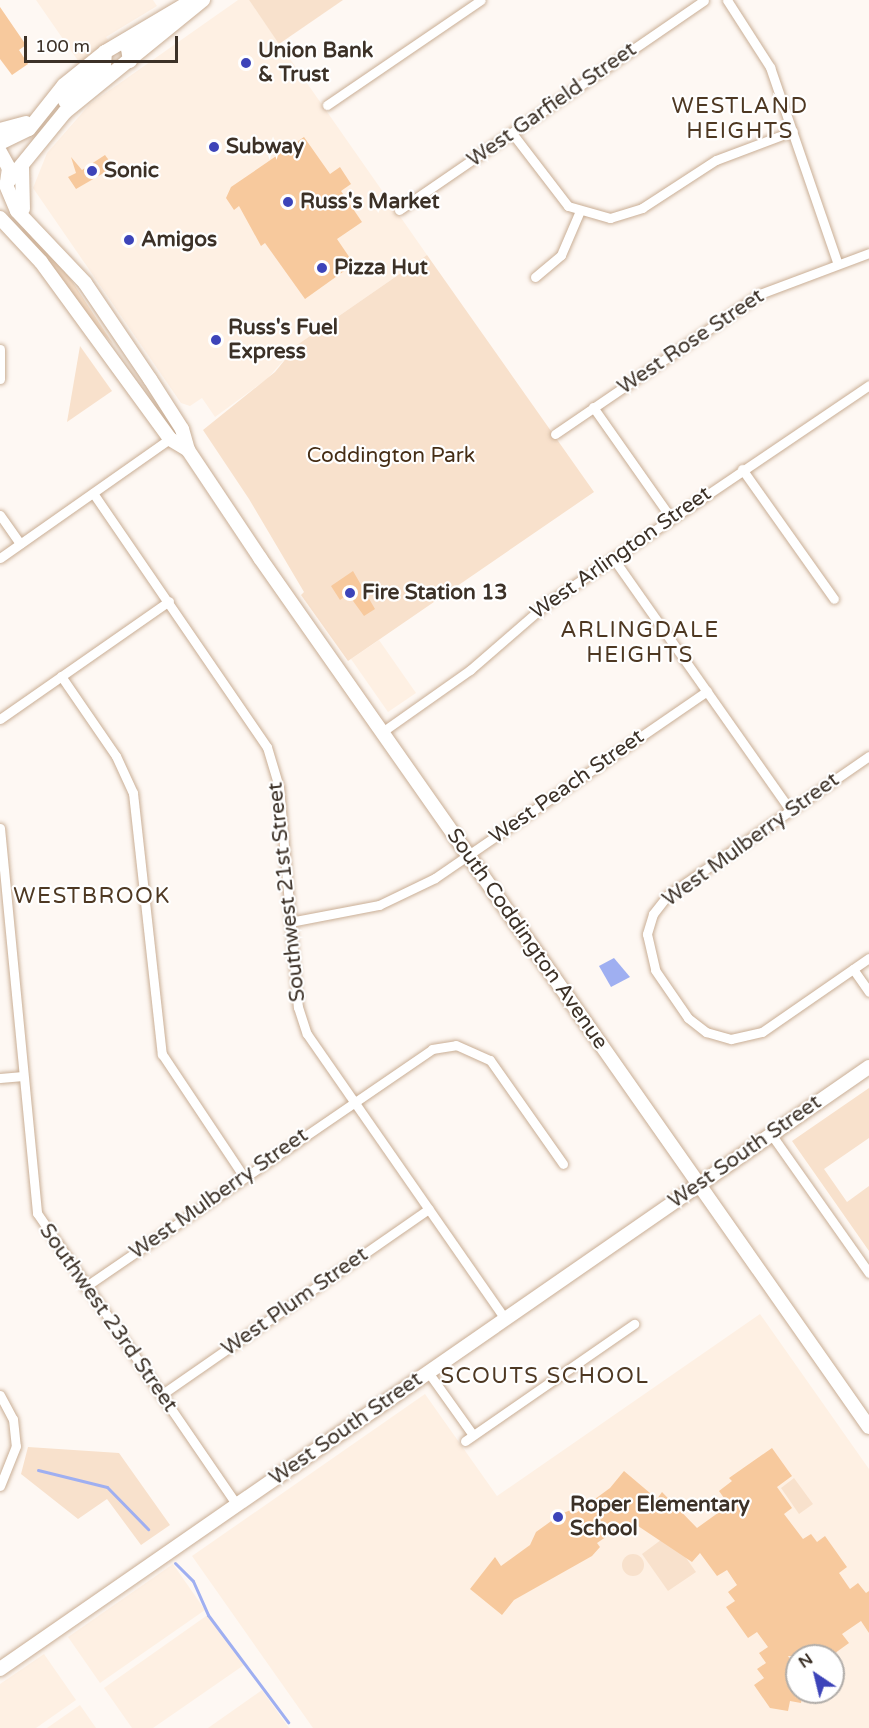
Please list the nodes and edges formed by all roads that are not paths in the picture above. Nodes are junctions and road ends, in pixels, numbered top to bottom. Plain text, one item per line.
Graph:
1 (193, 0) edge
2 (198, 0) edge
3 (203, 0) edge
4 (481, 0) edge
5 (704, 0) edge
6 (727, 0) edge
7 (105, 52) junction
8 (130, 61) junction
9 (327, 105) dead end
10 (42, 110) junction
11 (0, 130) edge
12 (46, 131) junction
13 (793, 131) junction
14 (512, 133) junction
15 (0, 143) edge
16 (0, 152) edge
17 (22, 166) junction
18 (4, 187) edge
19 (399, 210) dead end
20 (579, 213) junction
21 (0, 218) edge
22 (38, 231) junction
23 (869, 253) edge
24 (838, 264) junction
25 (535, 277) dead end
26 (0, 349) edge
27 (0, 379) edge
28 (869, 385) edge
29 (593, 407) junction
30 (182, 429) junction
31 (555, 434) dead end
32 (170, 439) junction
33 (188, 450) junction
34 (742, 469) junction
35 (93, 492) junction
36 (0, 515) edge
37 (671, 518) junction
38 (20, 544) junction
39 (0, 558) edge
40 (613, 558) junction
41 (834, 599) dead end
42 (169, 601) junction
43 (60, 676) junction
44 (707, 691) junction
45 (0, 719) edge
46 (381, 732) junction
47 (869, 756) edge
48 (790, 810) junction
49 (0, 828) edge
50 (468, 855) junction
51 (290, 922) junction
52 (12, 945) junction
53 (0, 946) edge
54 (869, 958) edge
55 (853, 969) junction
56 (869, 992) edge
57 (869, 1067) edge
58 (23, 1077) junction
59 (0, 1078) edge
60 (354, 1101) junction
61 (771, 1134) junction
62 (562, 1164) dead end
63 (244, 1177) junction
64 (699, 1184) junction
65 (429, 1209) junction
66 (869, 1273) edge
67 (85, 1287) junction
68 (505, 1319) junction
69 (634, 1324) dead end
70 (428, 1372) junction
71 (0, 1395) edge
72 (161, 1395) junction
73 (869, 1427) edge
74 (0, 1485) edge
75 (237, 1505) junction
76 (0, 1669) edge

1 - 7 main road
2 - 8 main road
3 - 8 main road
4 - 9 street
5 - 14 street, West Garfield Street
6 - 13 street
7 - 10 main road
7 - 12 main road
8 - 12 main road
10 - 11 main road
10 - 15 main road
12 - 17 main road
13 - 20 street
13 - 24 street
14 - 19 street, West Garfield Street
14 - 20 street
16 - 18 main road, South Coddington Avenue
17 - 18 main road
17 - 22 main road
18 - 22 main road, South Coddington Avenue
20 - 25 street
21 - 32 main road, South Coddington Avenue
22 - 30 main road, South Coddington Avenue
23 - 24 street, West Rose Street
24 - 29 street, West Rose Street
26 - 27 street
28 - 34 street, West Arlington Street
29 - 31 street, West Rose Street
29 - 37 street
30 - 32 street
30 - 33 main road, South Coddington Avenue
32 - 33 main road, South Coddington Avenue
32 - 35 street
33 - 46 main road, South Coddington Avenue
34 - 37 street, West Arlington Street
34 - 41 street
35 - 38 street
35 - 42 street, Southwest 21st Street
36 - 38 street
37 - 40 street, West Arlington Street
38 - 39 street
40 - 44 street
40 - 46 street, West Arlington Street
42 - 43 street
42 - 51 street, Southwest 21st Street
43 - 45 street
43 - 63 street
44 - 48 street
44 - 50 street, West Peach Street
46 - 50 main road, South Coddington Avenue
47 - 48 street, West Mulberry Street
48 - 55 street, West Mulberry Street
49 - 52 street, Southwest 23rd Street
50 - 51 street, West Peach Street
50 - 64 main road, South Coddington Avenue
51 - 60 street, Southwest 21st Street
52 - 53 street
52 - 58 street, Southwest 23rd Street
54 - 55 street
55 - 56 street
57 - 61 main road, West South Street
58 - 59 street
58 - 67 street, Southwest 23rd Street
60 - 62 street, West Mulberry Street
60 - 63 street, West Mulberry Street
60 - 65 street, Southwest 21st Street
61 - 64 main road, West South Street
61 - 66 street
63 - 67 street, West Mulberry Street
64 - 68 main road, West South Street
64 - 73 main road, South Coddington Avenue
65 - 68 street, Southwest 21st Street
65 - 72 street, West Plum Street
67 - 72 street, Southwest 23rd Street
68 - 70 main road, West South Street
69 - 70 street
70 - 75 main road, West South Street
71 - 74 street
72 - 75 street, Southwest 23rd Street
75 - 76 main road, West South Street

